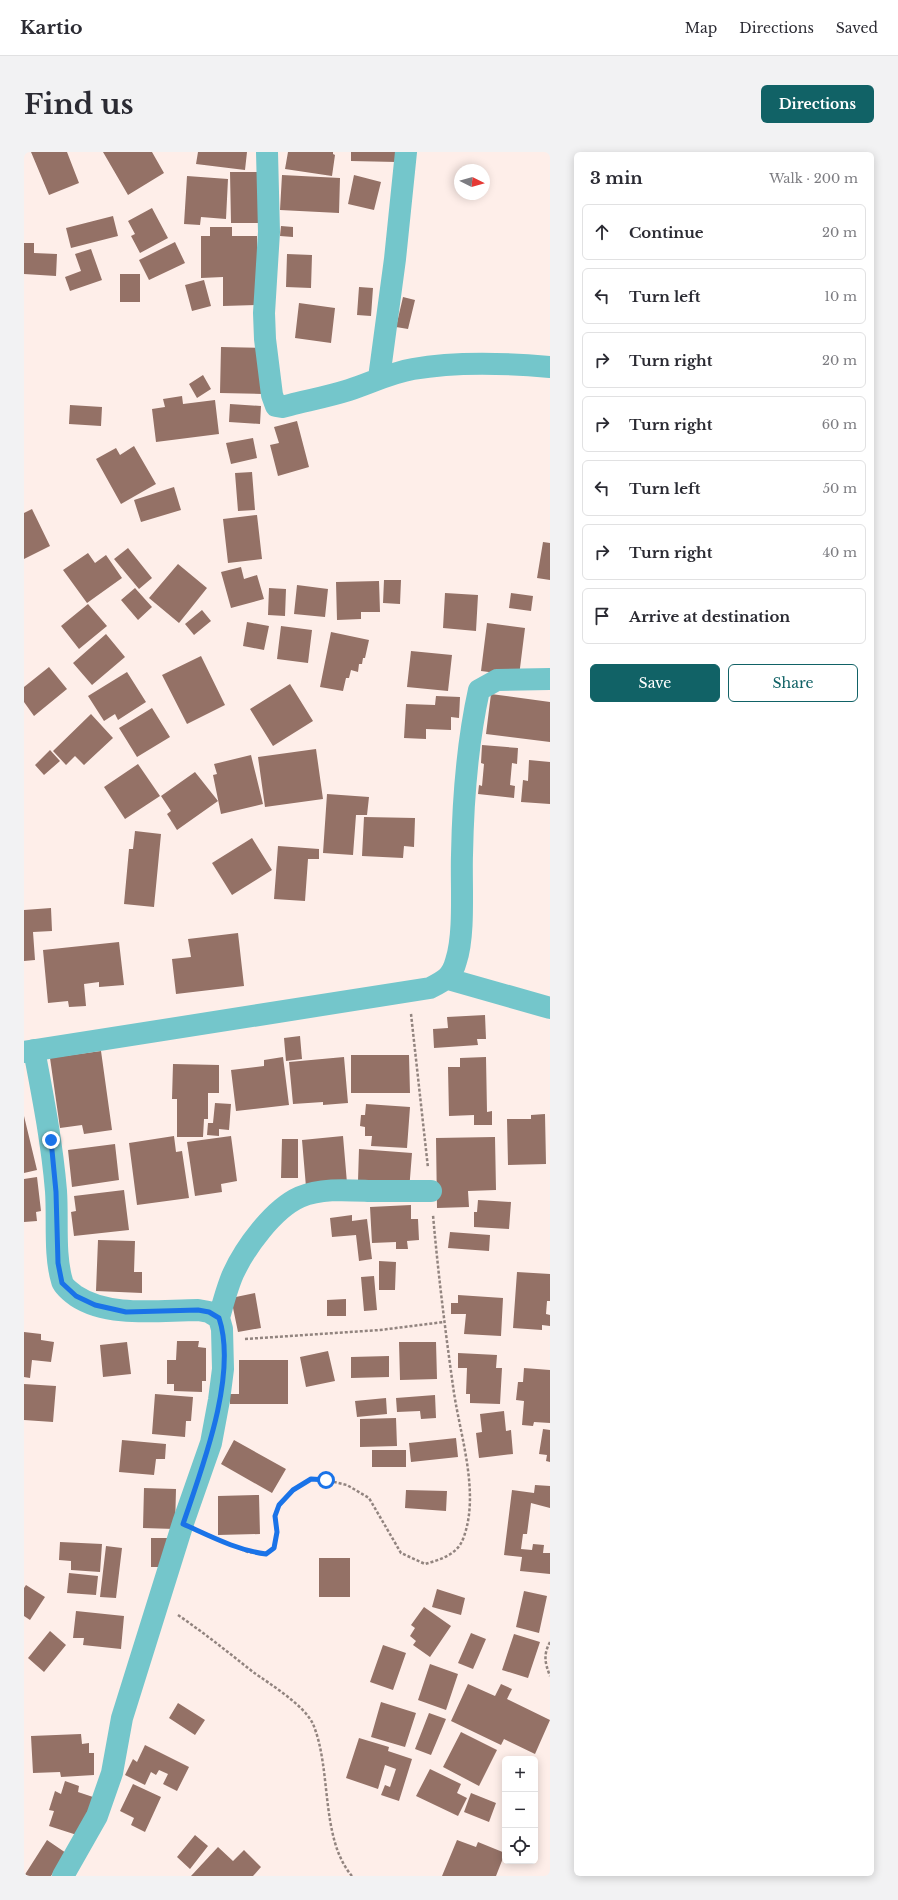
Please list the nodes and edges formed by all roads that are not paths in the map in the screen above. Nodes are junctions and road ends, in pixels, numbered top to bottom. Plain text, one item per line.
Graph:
1 (267, 152) edge
2 (406, 152) edge
3 (550, 367) edge
4 (379, 378) junction
5 (550, 679) edge
6 (448, 979) junction
7 (550, 1008) edge
8 (29, 1051) edge
9 (431, 1191) road end
10 (219, 1318) junction
11 (63, 1876) edge

1 - 4 street
2 - 4 street
3 - 4 street
5 - 6 street
6 - 7 street
6 - 8 street
8 - 10 street
9 - 10 street
10 - 11 street

